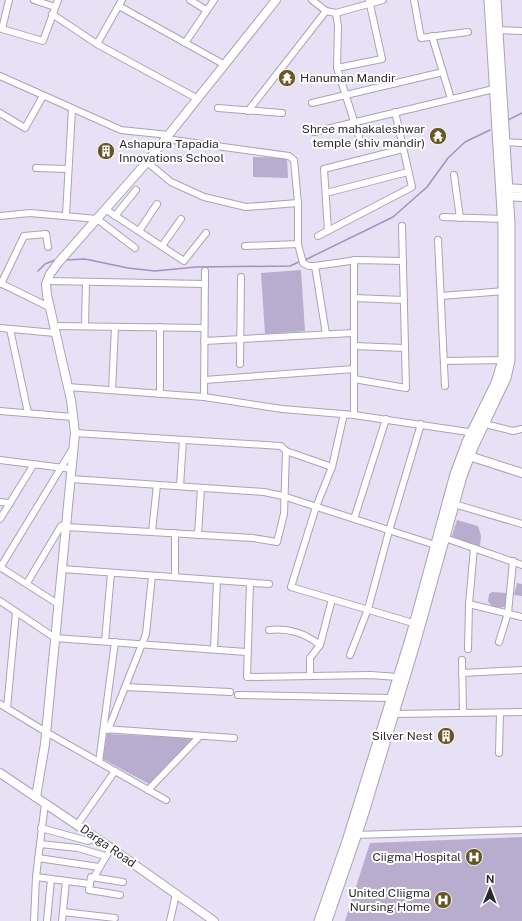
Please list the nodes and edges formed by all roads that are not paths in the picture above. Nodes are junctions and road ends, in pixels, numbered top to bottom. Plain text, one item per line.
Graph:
1 (9, 0) edge
2 (34, 0) edge
3 (58, 0) edge
4 (190, 0) edge
5 (214, 0) edge
6 (276, 0) edge
7 (312, 0) edge
8 (383, 0) edge
9 (414, 0) edge
10 (489, 0) edge
11 (496, 0) edge
12 (369, 2) edge
13 (120, 3) edge
14 (55, 7) junction
15 (206, 10) junction
16 (326, 11) junction
17 (336, 13) junction
18 (52, 14) junction
19 (497, 30) junction
20 (522, 31) edge
21 (468, 32) dead end
22 (432, 36) junction
23 (185, 43) junction
24 (97, 44) junction
25 (225, 65) junction
26 (337, 68) junction
27 (443, 72) junction
28 (0, 76) edge
29 (498, 88) junction
30 (42, 96) junction
31 (345, 96) junction
32 (198, 99) junction
33 (451, 99) junction
34 (312, 102) dead end
35 (218, 108) dead end
36 (72, 109) junction
37 (248, 110) junction
38 (394, 112) junction
39 (0, 113) edge
40 (282, 114) dead end
41 (354, 123) junction
42 (314, 132) dead end
43 (168, 137) junction
44 (502, 142) junction
45 (361, 143) dead end
46 (522, 143) edge
47 (403, 149) junction
48 (147, 162) junction
49 (36, 168) dead end
50 (68, 169) junction
51 (408, 172) junction
52 (454, 175) dead end
53 (522, 188) edge
54 (136, 190) dead end
55 (505, 192) junction
56 (326, 193) junction
57 (522, 197) edge
58 (298, 203) junction
59 (157, 204) dead end
60 (106, 209) junction
61 (66, 215) junction
62 (0, 216) edge
63 (115, 216) junction
64 (443, 217) dead end
65 (460, 218) junction
66 (97, 219) junction
67 (181, 219) dead end
68 (506, 219) junction
69 (402, 226) dead end
70 (139, 231) junction
71 (328, 231) junction
72 (206, 233) dead end
73 (318, 236) dead end
74 (438, 240) dead end
75 (298, 244) junction
76 (162, 246) junction
77 (245, 246) dead end
78 (48, 247) dead end
79 (135, 248) dead end
80 (354, 260) junction
81 (403, 261) junction
82 (315, 266) junction
83 (205, 271) dead end
84 (241, 277) dead end
85 (48, 281) junction
86 (86, 282) junction
87 (1, 284) edge
88 (205, 284) junction
89 (507, 291) junction
90 (441, 296) junction
91 (354, 298) junction
92 (404, 300) junction
93 (49, 307) junction
94 (85, 326) junction
95 (115, 327) junction
96 (160, 327) junction
97 (0, 328) edge
98 (204, 328) junction
99 (10, 329) junction
100 (54, 329) junction
101 (354, 333) junction
102 (326, 334) junction
103 (240, 339) junction
104 (204, 341) junction
105 (354, 346) junction
106 (405, 348) junction
107 (444, 360) junction
108 (507, 360) junction
109 (240, 364) dead end
110 (354, 369) junction
111 (354, 379) junction
112 (204, 380) junction
113 (445, 386) dead end
114 (68, 387) junction
115 (112, 390) junction
116 (160, 394) junction
117 (204, 397) junction
118 (0, 410) edge
119 (28, 413) junction
120 (344, 414) junction
121 (354, 415) junction
122 (73, 417) junction
123 (386, 419) junction
124 (481, 422) junction
125 (421, 424) junction
126 (522, 429) edge
127 (75, 433) junction
128 (475, 433) junction
129 (183, 440) junction
130 (74, 445) junction
131 (286, 451) junction
132 (466, 455) junction
133 (0, 460) edge
134 (34, 464) junction
135 (61, 467) junction
136 (332, 467) junction
137 (72, 469) junction
138 (522, 473) edge
139 (71, 479) junction
140 (157, 485) junction
141 (180, 486) junction
142 (201, 488) junction
143 (283, 496) junction
144 (0, 502) edge
145 (10, 503) junction
146 (454, 504) junction
147 (316, 507) junction
148 (0, 519) edge
149 (354, 519) junction
150 (522, 524) edge
151 (66, 525) junction
152 (389, 530) junction
153 (152, 532) junction
154 (175, 533) junction
155 (198, 535) junction
156 (445, 538) junction
157 (435, 545) junction
158 (474, 548) junction
159 (513, 561) junction
160 (1, 565) edge
161 (522, 565) edge
162 (62, 569) junction
163 (111, 573) junction
164 (152, 576) junction
165 (175, 576) junction
166 (217, 581) junction
167 (26, 583) junction
168 (250, 583) junction
169 (269, 584) dead end
170 (332, 598) junction
171 (0, 602) edge
172 (58, 604) junction
173 (469, 604) junction
174 (368, 609) junction
175 (16, 612) junction
176 (508, 613) junction
177 (522, 617) edge
178 (413, 623) junction
179 (270, 630) dead end
180 (55, 638) junction
181 (105, 641) junction
182 (115, 642) junction
183 (499, 642) dead end
184 (141, 644) junction
185 (320, 645) junction
186 (468, 649) dead end
187 (214, 650) junction
188 (246, 652) junction
189 (350, 655) dead end
190 (462, 660) dead end
191 (522, 670) edge
192 (462, 673) junction
193 (310, 675) junction
194 (397, 677) junction
195 (125, 687) junction
196 (230, 692) dead end
197 (238, 695) dead end
198 (390, 698) junction
199 (0, 704) edge
200 (7, 708) junction
201 (522, 712) edge
202 (463, 713) junction
203 (500, 713) junction
204 (389, 714) junction
205 (106, 730) junction
206 (46, 732) junction
207 (200, 736) junction
208 (234, 738) dead end
209 (499, 753) dead end
210 (99, 762) junction
211 (115, 771) junction
212 (0, 773) edge
213 (148, 790) junction
214 (36, 797) junction
215 (166, 800) dead end
216 (45, 803) junction
217 (76, 825) junction
218 (41, 828) junction
219 (522, 830) edge
220 (353, 834) junction
221 (96, 838) junction
222 (40, 844) junction
223 (111, 848) junction
224 (105, 856) junction
225 (38, 858) junction
226 (99, 867) junction
227 (36, 877) junction
228 (94, 877) junction
229 (51, 879) junction
230 (66, 881) junction
231 (123, 882) dead end
232 (90, 884) junction
233 (176, 894) junction
234 (120, 895) dead end
235 (63, 912) junction
236 (115, 918) dead end
237 (34, 921) edge
238 (48, 921) edge
239 (62, 921) edge
240 (170, 921) edge
241 (214, 921) edge
242 (319, 921) edge
243 (327, 921) edge

1 - 18 street
2 - 14 street
3 - 14 street
4 - 15 street
5 - 15 street
6 - 25 street
7 - 16 street
8 - 12 street
9 - 22 street
10 - 29 main road
11 - 19 main road
12 - 17 street
12 - 26 street
13 - 23 street
13 - 24 street
14 - 18 street
15 - 23 street
16 - 17 street
16 - 37 street
17 - 26 street
18 - 24 street
19 - 20 street
19 - 29 main road
21 - 22 street
22 - 27 street
23 - 25 street
24 - 32 street
25 - 32 street
26 - 31 street
27 - 31 street
27 - 33 street
28 - 30 street
29 - 33 street
29 - 44 main road
30 - 36 street
30 - 39 street
31 - 34 street
31 - 41 street
32 - 43 street
33 - 38 street
35 - 37 street
36 - 43 street
36 - 50 street
37 - 40 street
38 - 41 street
38 - 47 street
41 - 42 street
41 - 45 street
43 - 48 street
43 - 58 street
44 - 46 street
44 - 55 main road
47 - 51 street
47 - 56 street
48 - 58 street
48 - 60 street
49 - 50 street
50 - 61 street
51 - 56 street
51 - 71 street
52 - 65 street
53 - 55 street
54 - 63 street
55 - 57 street
55 - 68 main road
56 - 71 street
58 - 75 street
59 - 70 street
60 - 63 street
60 - 66 street
61 - 62 street
61 - 66 street
63 - 70 street
64 - 65 street
65 - 68 street
66 - 79 street
66 - 85 street
67 - 76 street
68 - 89 main road
69 - 81 street
70 - 76 street
71 - 73 street
72 - 76 street
74 - 90 street
75 - 77 street
75 - 82 street
78 - 87 street
80 - 81 street
80 - 82 street
80 - 91 street
81 - 92 street
82 - 102 street
83 - 88 street
84 - 103 street
85 - 86 street
85 - 93 street
86 - 88 street
86 - 94 street
87 - 93 street
88 - 98 street
89 - 90 street
89 - 108 main road
90 - 107 street
91 - 92 street
91 - 101 street
92 - 106 street
93 - 100 street
94 - 95 street
94 - 100 street
95 - 96 street
95 - 115 street
96 - 98 street
96 - 116 street
97 - 99 street
98 - 104 street
99 - 100 street
99 - 119 street
100 - 114 street
101 - 102 street
101 - 105 street
102 - 103 street
103 - 104 street
103 - 109 street
104 - 112 street
105 - 106 street
105 - 110 street
106 - 111 street
107 - 108 street
107 - 113 street
108 - 124 main road
110 - 111 street
110 - 112 street
111 - 121 street
112 - 117 street
114 - 115 street
114 - 122 street
115 - 116 street
116 - 117 street
117 - 120 street
118 - 119 street
119 - 122 street
120 - 121 street
120 - 136 street
121 - 123 street
122 - 127 street
123 - 125 street
123 - 149 street
124 - 126 street
124 - 128 main road
125 - 128 street
125 - 152 street
127 - 129 street
127 - 130 street
128 - 132 main road
129 - 131 street
129 - 141 street
130 - 135 street
130 - 137 street
131 - 136 street
131 - 143 street
132 - 138 street
132 - 146 main road
132 - 157 main road
133 - 134 street
134 - 135 street
134 - 145 street
135 - 137 street
135 - 160 street
136 - 147 street
137 - 139 street
139 - 140 street
139 - 151 street
140 - 141 street
140 - 153 street
141 - 142 street
142 - 143 street
142 - 155 street
143 - 147 street
143 - 155 street
144 - 145 street
145 - 148 street
146 - 150 street
146 - 156 main road
147 - 149 street
147 - 170 street
149 - 152 street
151 - 153 street
151 - 162 street
151 - 167 street
152 - 157 street
152 - 174 street
153 - 154 street
154 - 155 street
154 - 165 street
156 - 158 street
156 - 204 main road
157 - 178 main road
158 - 159 street
158 - 173 street
159 - 161 street
159 - 176 street
160 - 167 street
162 - 163 street
162 - 172 street
163 - 164 street
163 - 181 street
164 - 165 street
164 - 184 street
165 - 166 street
166 - 168 street
166 - 187 street
167 - 172 street
168 - 169 street
168 - 188 street
170 - 174 street
170 - 185 street
171 - 175 street
172 - 180 street
173 - 176 street
173 - 186 street
174 - 178 street
174 - 189 street
175 - 180 street
175 - 200 street
176 - 177 street
176 - 183 street
178 - 194 main road
179 - 185 street
180 - 181 street
180 - 206 street
181 - 182 street
182 - 184 street
182 - 205 street
184 - 187 street
184 - 195 street
185 - 193 street
187 - 188 street
188 - 193 street
190 - 192 street
191 - 192 street
192 - 202 street
193 - 194 street
194 - 198 main road
195 - 196 street
195 - 205 street
197 - 198 street
198 - 204 main road
199 - 200 street
200 - 206 street
201 - 203 street
202 - 203 street
202 - 204 street
203 - 209 street
204 - 220 main road
205 - 207 street
205 - 210 street
206 - 210 street
206 - 214 street
207 - 208 street
207 - 213 street
210 - 211 street
211 - 213 street
211 - 217 street
212 - 214 street, Darga Road
213 - 215 street
214 - 216 street, Darga Road
216 - 217 street, Darga Road
216 - 218 street
217 - 221 street, Darga Road
218 - 221 street
218 - 222 street
219 - 220 street
220 - 242 main road
220 - 243 main road
221 - 223 street, Darga Road
222 - 224 street
222 - 225 street
223 - 224 street
223 - 233 street, Darga Road
224 - 226 street
225 - 226 street
225 - 227 street
226 - 228 street
227 - 229 street
227 - 237 street
228 - 231 street
228 - 232 street
229 - 230 street
229 - 238 street
230 - 232 street
230 - 235 street
232 - 234 street
233 - 240 street
233 - 241 street, Darga Road
235 - 236 street
235 - 239 street

